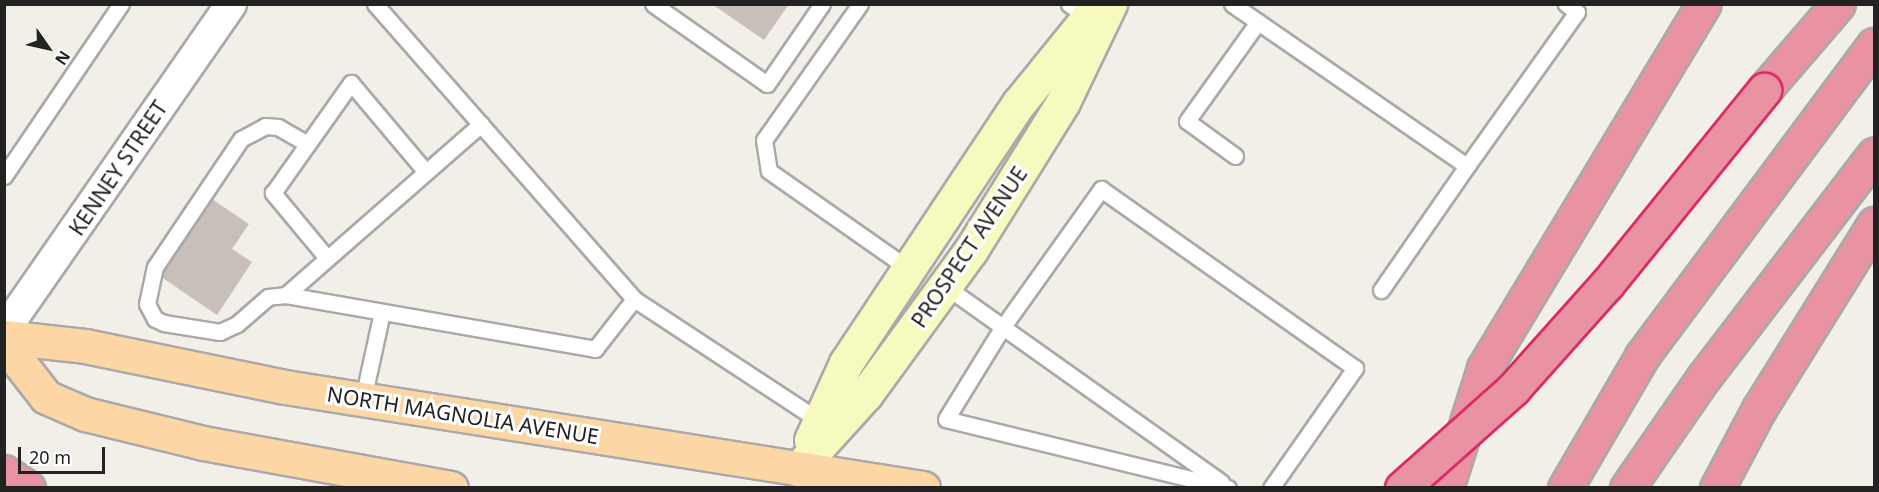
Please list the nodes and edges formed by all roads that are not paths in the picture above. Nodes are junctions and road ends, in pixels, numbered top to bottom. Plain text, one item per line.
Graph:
1 (121, 4) edge
2 (231, 4) edge
3 (375, 4) edge
4 (653, 4) edge
5 (822, 4) edge
6 (860, 4) edge
7 (1232, 4) edge
8 (1566, 4) edge
9 (1704, 4) edge
10 (1838, 4) edge
11 (1093, 11) edge
12 (1258, 22) junction
13 (1875, 45) edge
14 (481, 124) junction
15 (307, 144) junction
16 (1875, 155) edge
17 (1235, 156) dead end
18 (1467, 166) junction
19 (426, 172) junction
20 (4, 176) edge
21 (1875, 224) edge
22 (327, 258) junction
23 (909, 269) junction
24 (945, 286) junction
25 (1381, 290) dead end
26 (286, 295) junction
27 (634, 299) junction
28 (382, 312) junction
29 (1002, 328) junction
30 (4, 331) edge
31 (4, 337) edge
32 (4, 343) edge
33 (363, 399) junction
34 (820, 421) junction
35 (791, 478) edge
36 (451, 488) edge
37 (922, 488) edge
38 (1228, 488) edge
39 (1271, 488) edge
40 (1402, 488) edge
41 (1446, 488) edge
42 (1565, 488) edge
43 (1627, 488) edge
44 (1717, 488) edge

1 - 20 lane
2 - 30 street, KENNEY STREET
3 - 14 lane
4 - 5 lane
6 - 23 lane
7 - 12 lane
8 - 18 lane
9 - 41 highway
10 - 40 highway, bridge
11 - 23 main road, PROSPECT AVENUE
11 - 24 main road, PROSPECT AVENUE
12 - 17 lane
12 - 18 lane
13 - 42 highway
14 - 19 lane
14 - 27 lane
15 - 19 lane
15 - 22 lane
15 - 26 lane
16 - 43 highway
18 - 25 lane
19 - 22 lane
21 - 44 highway
22 - 26 lane
23 - 34 main road, PROSPECT AVENUE
24 - 29 lane
24 - 35 main road, PROSPECT AVENUE
26 - 28 lane
27 - 28 lane
27 - 34 lane
28 - 33 lane
29 - 38 lane
29 - 38 lane
29 - 39 lane
31 - 33 main road, NORTH MAGNOLIA AVENUE
32 - 36 main road
33 - 35 main road, NORTH MAGNOLIA AVENUE
34 - 35 main road, PROSPECT AVENUE
35 - 37 main road, NORTH MAGNOLIA AVENUE

